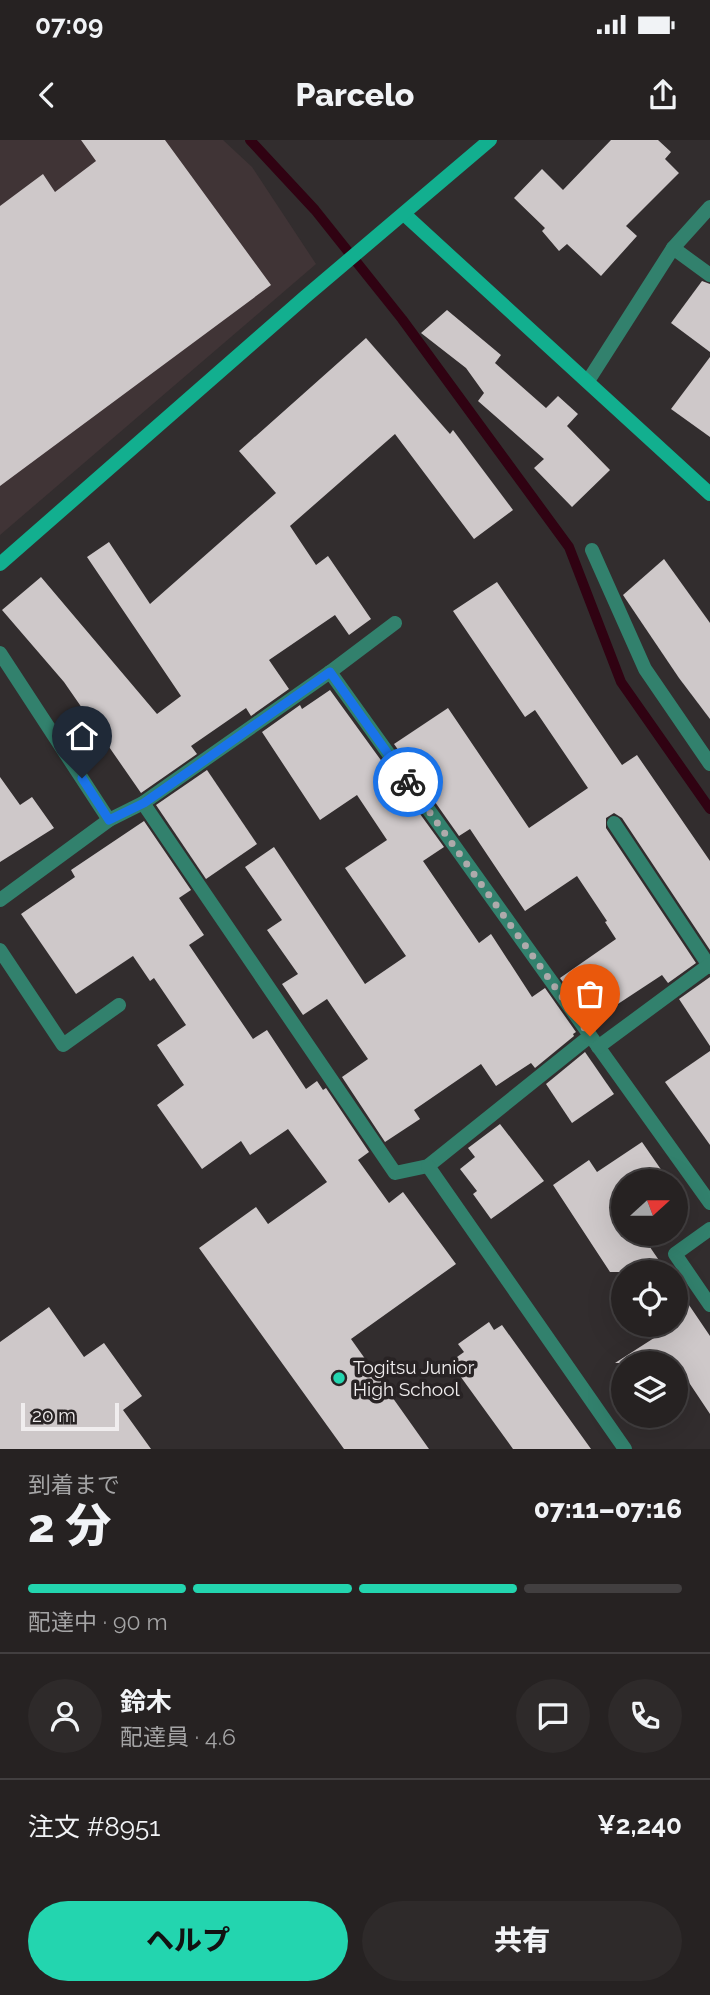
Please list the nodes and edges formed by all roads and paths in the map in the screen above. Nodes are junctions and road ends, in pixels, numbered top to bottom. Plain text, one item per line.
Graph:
1 (490, 140) edge
2 (710, 206) edge
3 (404, 214) junction
4 (673, 248) junction
5 (710, 275) edge
6 (588, 381) junction
7 (710, 494) edge
8 (592, 550) dead end
9 (0, 564) edge
10 (395, 623) dead end
11 (0, 653) edge
12 (330, 672) junction
13 (710, 764) edge
14 (144, 803) junction
15 (109, 820) junction
16 (614, 823) dead end
17 (0, 900) edge
18 (0, 950) edge
19 (709, 966) edge
20 (119, 1005) dead end
21 (594, 1042) junction
22 (428, 1166) junction
23 (710, 1203) edge
24 (710, 1229) edge
25 (710, 1305) edge
26 (625, 1449) edge

1 - 3 street
2 - 4 street
3 - 6 street
3 - 9 street
4 - 5 street
4 - 6 street
6 - 7 street
8 - 13 street
10 - 12 street
11 - 15 street
12 - 14 street
12 - 21 street
14 - 15 street
14 - 22 street
15 - 17 street
16 - 19 street
18 - 20 street
19 - 21 street
21 - 22 street
21 - 23 street
22 - 26 street
24 - 25 street

